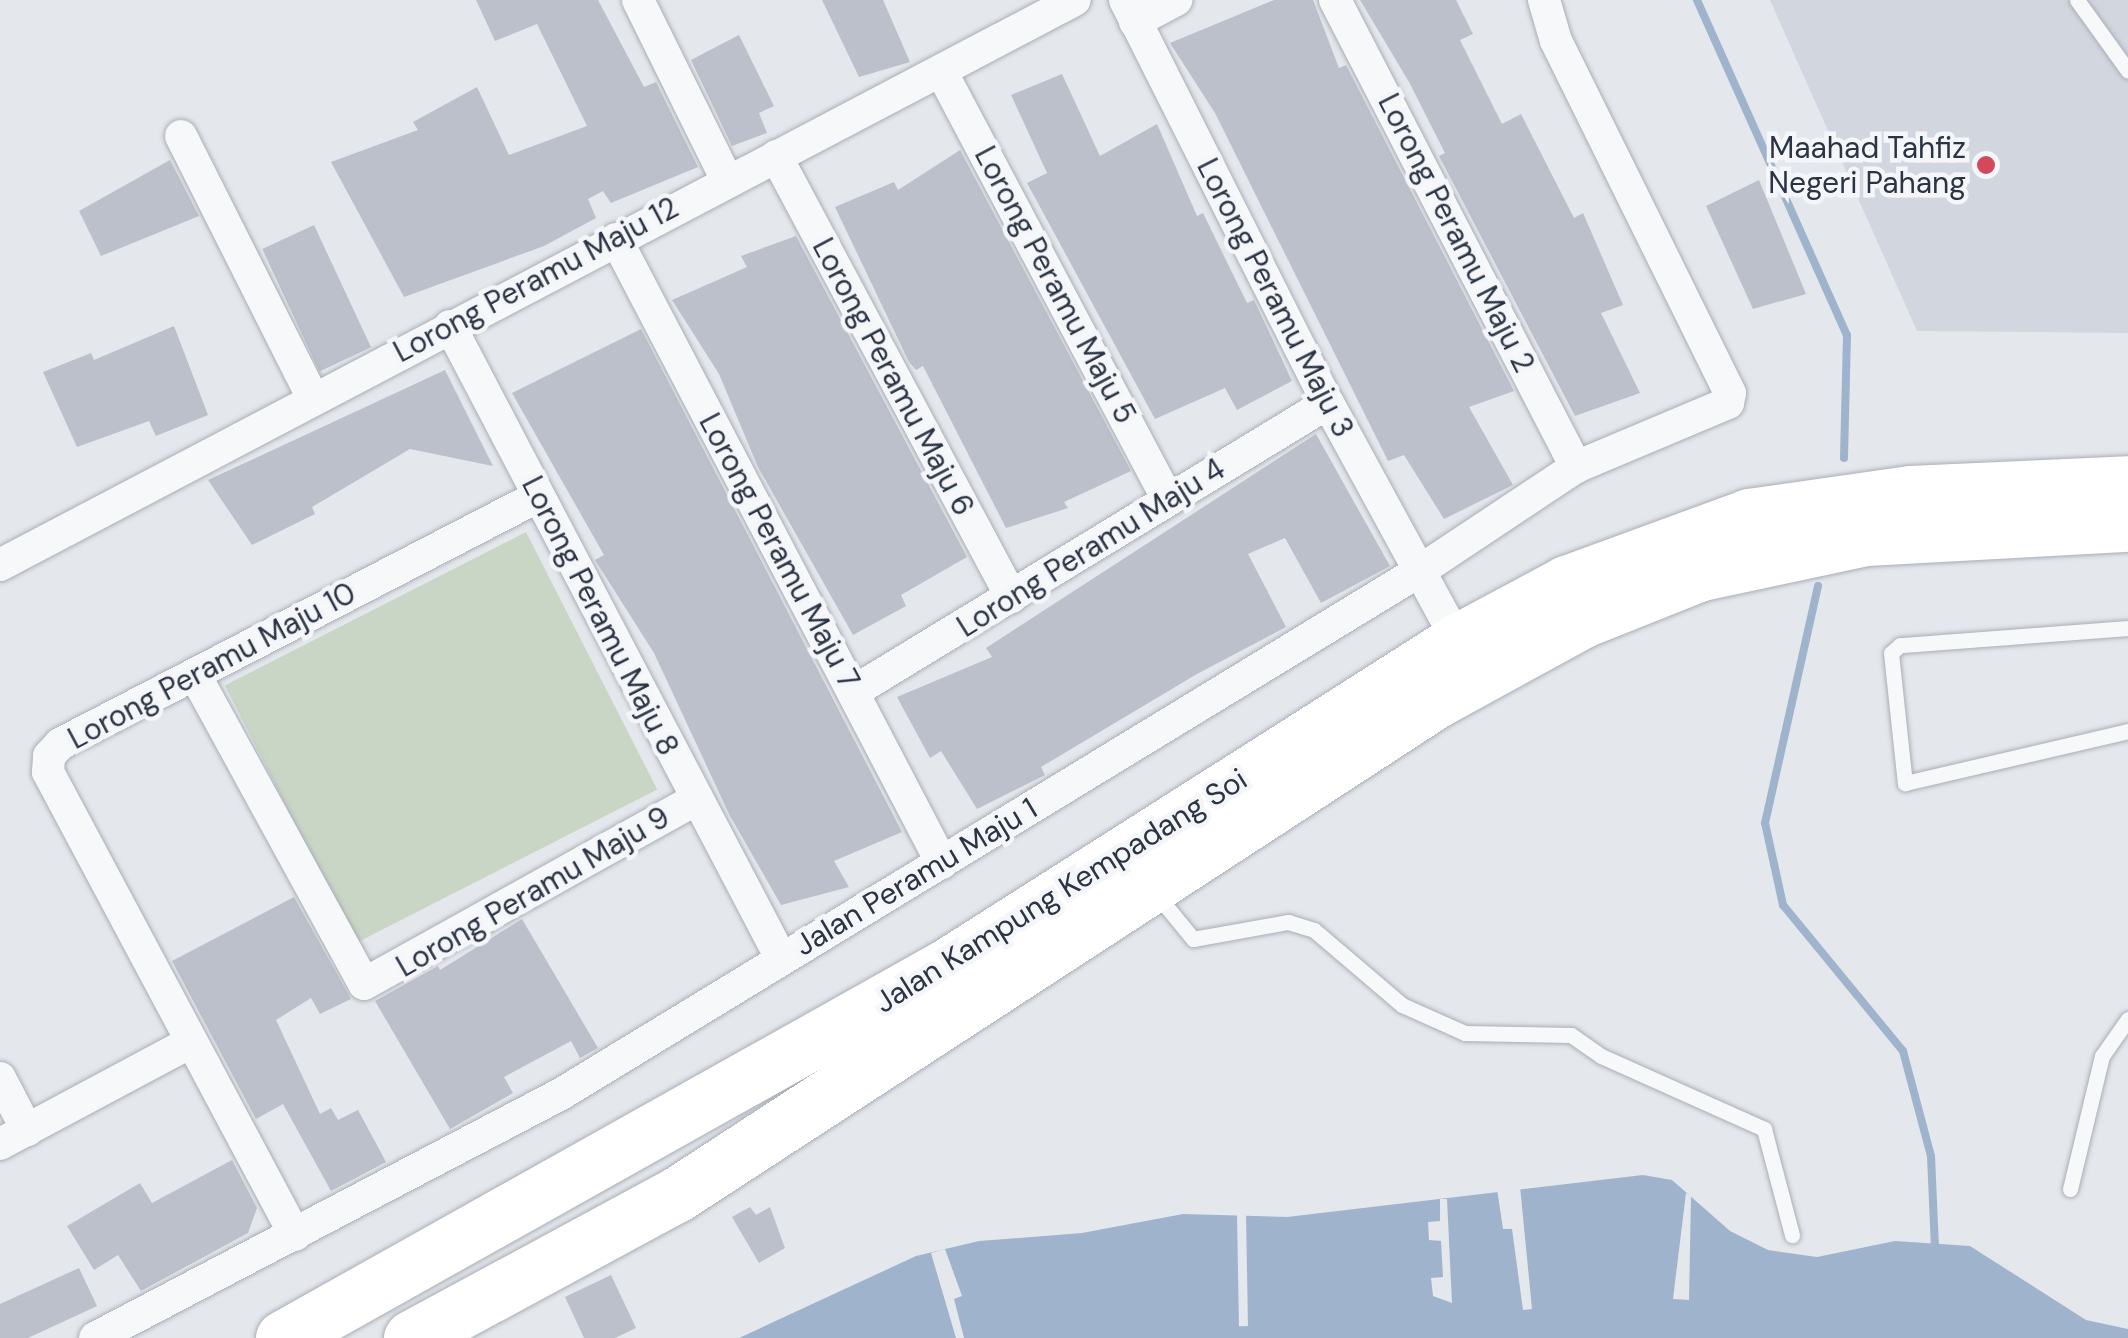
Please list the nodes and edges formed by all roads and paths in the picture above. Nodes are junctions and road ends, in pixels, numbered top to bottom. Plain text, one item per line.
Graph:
1 (638, 0) edge
2 (1075, 0) edge
3 (1176, 0) edge
4 (1335, 0) edge
5 (1544, 0) edge
6 (2077, 0) edge
7 (1130, 11) edge
8 (941, 70) junction
9 (2128, 71) edge
10 (181, 136) dead end
11 (776, 156) junction
12 (727, 180) junction
13 (616, 239) junction
14 (450, 326) junction
15 (312, 396) junction
16 (1328, 403) junction
17 (1576, 467) junction
18 (2128, 483) edge
19 (538, 497) junction
20 (1168, 500) junction
21 (1862, 518) junction
22 (2128, 524) edge
23 (1757, 539) junction
24 (0, 566) edge
25 (1418, 572) junction
26 (1012, 598) junction
27 (2128, 628) edge
28 (1458, 641) junction
29 (195, 674) junction
30 (853, 692) junction
31 (2128, 731) edge
32 (695, 800) junction
33 (942, 864) junction
34 (1148, 883) junction
35 (781, 958) junction
36 (2128, 1018) edge
37 (189, 1044) junction
38 (0, 1078) edge
39 (14, 1137) edge
40 (590, 1166) junction
41 (2070, 1189) dead end
42 (620, 1228) junction
43 (295, 1235) junction
44 (1792, 1236) dead end
45 (95, 1338) edge
46 (283, 1338) edge
47 (411, 1338) edge

1 - 12 street
2 - 8 street, Lorong Peramu Maju 12
3 - 7 street
4 - 17 street, Lorong Peramu Maju 2
5 - 17 street, Jalan Peramu Maju 1
6 - 9 lane
7 - 16 street, Lorong Peramu Maju 3
8 - 11 street, Lorong Peramu Maju 12
8 - 20 street, Lorong Peramu Maju 5
10 - 15 street
11 - 12 street, Lorong Peramu Maju 12
11 - 26 street, Lorong Peramu Maju 6
12 - 13 street, Lorong Peramu Maju 12
13 - 14 street, Lorong Peramu Maju 12
13 - 30 street, Lorong Peramu Maju 7
14 - 15 street, Lorong Peramu Maju 12
14 - 19 street, Lorong Peramu Maju 8
15 - 24 street, Lorong Peramu Maju 12
16 - 20 street, Lorong Peramu Maju 4
16 - 25 street, Lorong Peramu Maju 3
17 - 25 street, Jalan Peramu Maju 1
18 - 21 highway
19 - 29 street, Lorong Peramu Maju 10
19 - 32 street, Lorong Peramu Maju 8
20 - 26 street, Lorong Peramu Maju 4
21 - 22 highway
21 - 23 highway, Jalan Kampung Kempadang Soi
23 - 28 highway, Jalan Kampung Kempadang Soi
23 - 34 highway, Jalan Kampung Kempadang Soi
25 - 28 street, Lorong Peramu Maju 3
25 - 33 street, Jalan Peramu Maju 1
26 - 30 street, Lorong Peramu Maju 4
27 - 31 lane
28 - 40 highway, Jalan Kampung Kempadang Soi
29 - 32 street, Lorong Peramu Maju 9
29 - 37 street, Lorong Peramu Maju 10
30 - 33 street, Lorong Peramu Maju 7
32 - 35 street, Lorong Peramu Maju 8
33 - 35 street, Jalan Peramu Maju 1
34 - 42 highway, Jalan Kampung Kempadang Soi
34 - 44 lane
35 - 43 street, Jalan Peramu Maju 1
36 - 41 lane
37 - 39 street
37 - 43 street, Lorong Peramu Maju 10
38 - 39 street
40 - 42 highway
40 - 46 highway, Jalan Kampung Kempadang Soi
42 - 47 highway, Jalan Kampung Kempadang Soi
43 - 45 street, Jalan Peramu Maju 1

